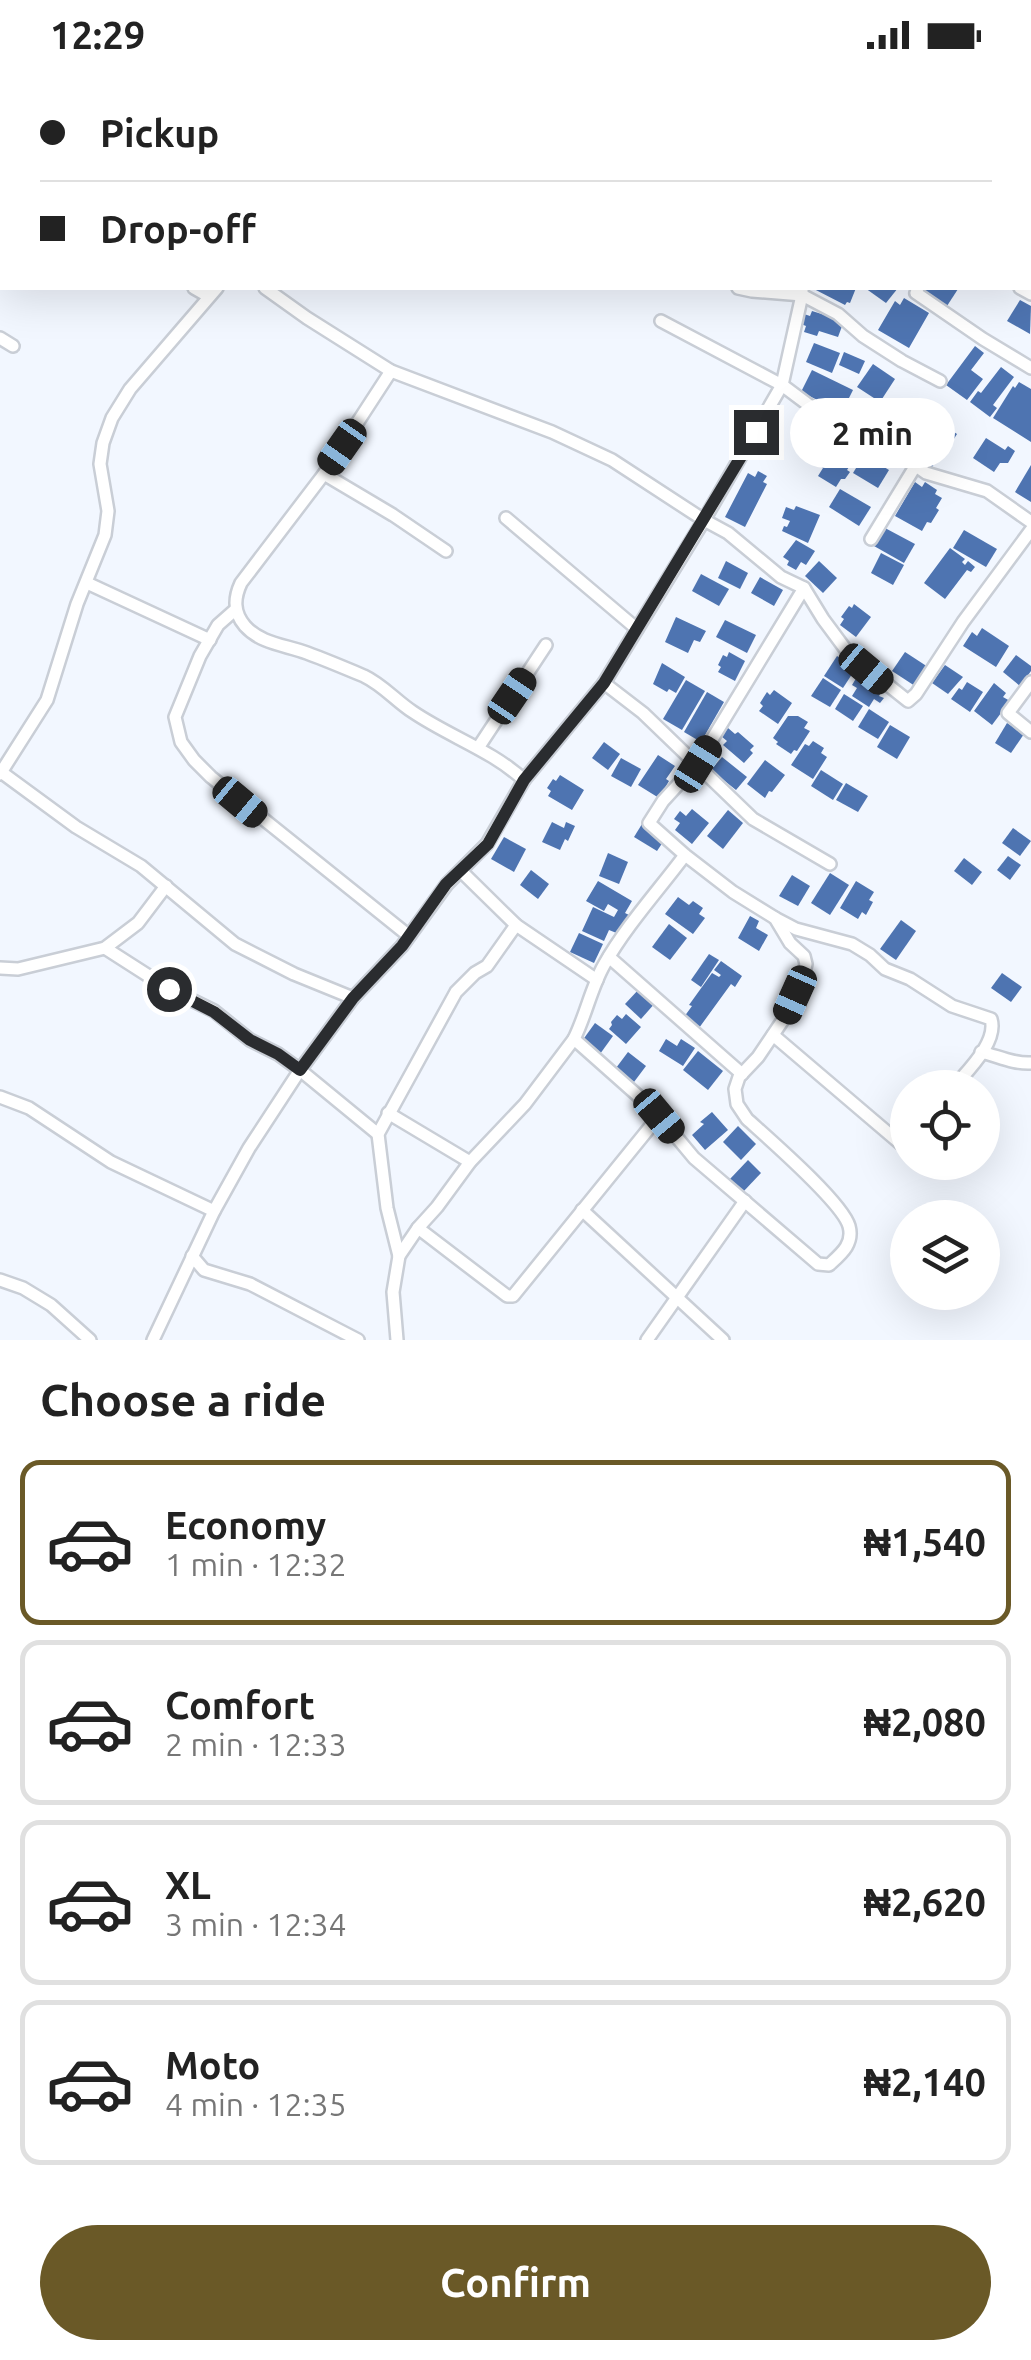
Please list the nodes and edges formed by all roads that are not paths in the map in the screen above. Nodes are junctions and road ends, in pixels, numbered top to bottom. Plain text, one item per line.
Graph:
1 (269, 290) edge
2 (747, 290) edge
3 (917, 290) edge
4 (802, 291) edge
5 (213, 292) edge
6 (661, 321) dead end
7 (0, 338) edge
8 (13, 346) dead end
9 (1031, 368) edge
10 (392, 371) junction
11 (940, 381) dead end
12 (782, 385) junction
13 (916, 465) junction
14 (324, 474) junction
15 (506, 518) dead end
16 (704, 520) junction
17 (1031, 522) edge
18 (1031, 530) edge
19 (871, 539) dead end
20 (446, 551) dead end
21 (87, 583) junction
22 (804, 588) junction
23 (235, 610) junction
24 (637, 628) junction
25 (210, 640) junction
26 (546, 646) dead end
27 (1031, 682) edge
28 (604, 683) junction
29 (1031, 732) edge
30 (478, 748) junction
31 (698, 764) junction
32 (0, 773) edge
33 (524, 780) junction
34 (685, 855) junction
35 (830, 864) dead end
36 (462, 871) junction
37 (166, 886) junction
38 (776, 918) junction
39 (516, 925) junction
40 (409, 936) junction
41 (105, 948) junction
42 (609, 957) junction
43 (0, 968) edge
44 (597, 980) junction
45 (353, 998) junction
46 (773, 1035) junction
47 (574, 1039) junction
48 (981, 1052) junction
49 (1031, 1064) edge
50 (300, 1070) junction
51 (968, 1070) edge
52 (742, 1074) junction
53 (0, 1097) edge
54 (388, 1113) junction
55 (659, 1116) junction
56 (378, 1134) junction
57 (890, 1135) edge
58 (470, 1162) junction
59 (745, 1201) junction
60 (582, 1210) junction
61 (214, 1211) junction
62 (418, 1228) junction
63 (192, 1256) junction
64 (399, 1256) junction
65 (0, 1280) edge
66 (677, 1297) junction
67 (90, 1340) edge
68 (153, 1340) edge
69 (358, 1340) edge
70 (398, 1340) edge
71 (647, 1340) edge
72 (724, 1340) edge

1 - 10 street
2 - 4 street
3 - 9 street
4 - 11 street
4 - 12 street
5 - 21 street
6 - 12 street
7 - 8 street
10 - 14 street
10 - 16 street
12 - 13 street
12 - 16 street
13 - 17 street
13 - 19 street
14 - 20 street
14 - 23 street
15 - 24 street
16 - 22 street
16 - 24 street
18 - 22 street
21 - 25 street
21 - 32 street
22 - 31 street
23 - 25 street
23 - 30 street
24 - 28 street
25 - 40 street
26 - 30 street
27 - 29 street
28 - 31 street
28 - 33 street
30 - 33 street
31 - 34 street
31 - 35 street
32 - 37 street
33 - 36 street
34 - 38 street
34 - 42 street
36 - 39 street
36 - 40 street
37 - 41 street
37 - 45 street
38 - 46 street
38 - 48 street
39 - 44 street
39 - 54 street
40 - 45 street
41 - 43 street
41 - 50 street
42 - 44 street
42 - 52 street
44 - 47 street
45 - 50 street
46 - 52 street
46 - 57 street
47 - 55 street
47 - 58 street
48 - 49 street
48 - 51 street
50 - 56 street
50 - 61 street
52 - 59 street
53 - 61 street
54 - 56 street
54 - 58 street
55 - 59 street
55 - 60 street
56 - 64 street
58 - 62 street
59 - 66 street
60 - 62 street
60 - 66 street
61 - 63 street
62 - 64 street
63 - 68 street
63 - 69 street
64 - 70 street
65 - 67 street
66 - 71 street
66 - 72 street

